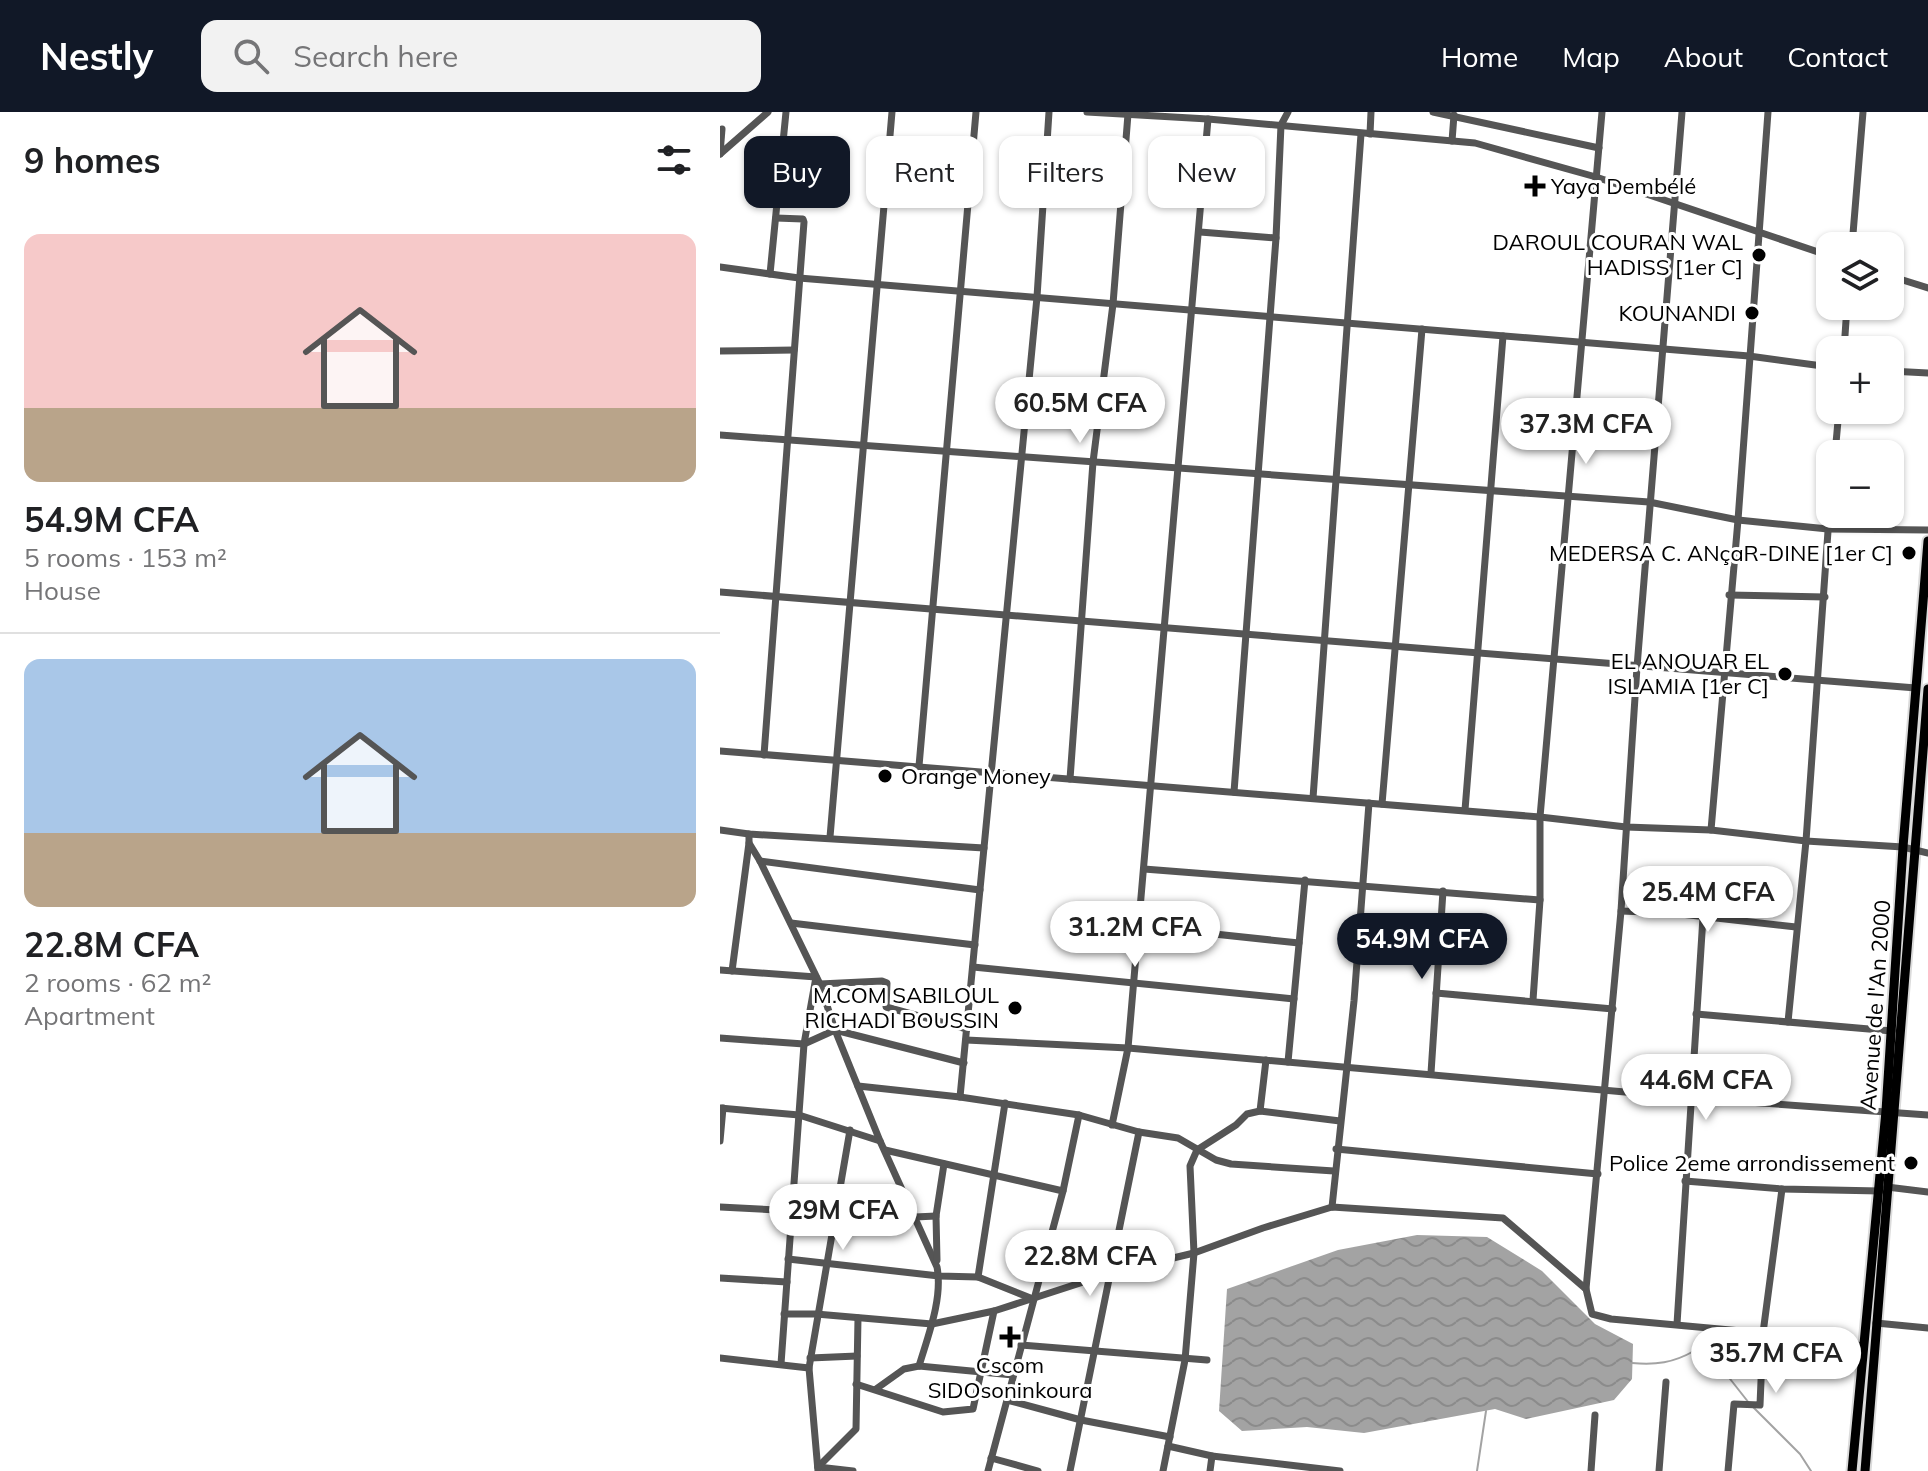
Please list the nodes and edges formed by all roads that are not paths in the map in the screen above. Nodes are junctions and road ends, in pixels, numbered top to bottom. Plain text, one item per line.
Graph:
1 (768, 112) edge
2 (786, 112) edge
3 (892, 112) edge
4 (976, 112) edge
5 (1049, 112) edge
6 (1087, 112) edge
7 (1288, 112) edge
8 (1371, 112) edge
9 (1433, 112) edge
10 (1479, 112) edge
11 (1602, 112) edge
12 (1682, 112) edge
13 (1768, 112) edge
14 (1863, 112) edge
15 (1128, 114) edge
16 (1454, 114) edge
17 (1208, 119) junction
18 (1478, 122) junction
19 (1281, 125) junction
20 (722, 129) dead end
21 (1366, 134) junction
22 (1452, 141) junction
23 (1599, 148) junction
24 (720, 154) edge
25 (1596, 177) junction
26 (1675, 205) junction
27 (776, 218) junction
28 (1758, 231) junction
29 (1200, 232) junction
30 (1853, 232) edge
31 (1276, 238) junction
32 (1816, 251) edge
33 (720, 267) edge
34 (770, 274) junction
35 (799, 278) junction
36 (1904, 280) edge
37 (877, 283) junction
38 (1928, 288) edge
39 (960, 291) junction
40 (1037, 297) junction
41 (1113, 304) junction
42 (1192, 311) junction
43 (1270, 316) junction
44 (1347, 323) junction
45 (1422, 329) junction
46 (1503, 336) junction
47 (1582, 342) junction
48 (794, 350) junction
49 (1663, 350) junction
50 (720, 351) edge
51 (1749, 356) junction
52 (1816, 365) edge
53 (1904, 372) edge
54 (1928, 373) edge
55 (1576, 412) junction
56 (1657, 422) junction
57 (720, 435) edge
58 (787, 441) junction
59 (863, 444) junction
60 (946, 451) junction
61 (1022, 456) junction
62 (1093, 462) junction
63 (1177, 468) junction
64 (1258, 474) junction
65 (1336, 479) junction
66 (1409, 484) junction
67 (1491, 491) junction
68 (1568, 496) junction
69 (1649, 502) junction
70 (1738, 520) junction
71 (1828, 529) junction
72 (1928, 530) edge
73 (1928, 541) edge
74 (720, 592) edge
75 (1729, 595) junction
76 (1825, 597) junction
77 (776, 598) junction
78 (850, 602) junction
79 (933, 609) junction
80 (1007, 615) junction
81 (1083, 622) junction
82 (1165, 628) junction
83 (1247, 635) junction
84 (1324, 641) junction
85 (1396, 647) junction
86 (1478, 653) junction
87 (1554, 660) junction
88 (1637, 667) junction
89 (1723, 673) junction
90 (1818, 681) junction
91 (1916, 688) junction
92 (1928, 689) edge
93 (1927, 704) edge
94 (720, 751) edge
95 (764, 755) junction
96 (837, 761) junction
97 (919, 766) junction
98 (992, 772) junction
99 (1070, 779) junction
100 (1152, 785) junction
101 (1234, 792) junction
102 (1313, 798) junction
103 (1369, 803) junction
104 (1382, 804) junction
105 (1465, 810) junction
106 (1540, 817) junction
107 (1626, 827) junction
108 (720, 830) edge
109 (1711, 830) junction
110 (830, 837) junction
111 (749, 839) junction
112 (1806, 841) junction
113 (1903, 847) junction
114 (984, 848) junction
115 (1915, 849) junction
116 (1928, 853) edge
117 (760, 861) junction
118 (1144, 869) junction
119 (1305, 880) junction
120 (1363, 884) junction
121 (980, 890) junction
122 (1443, 891) junction
123 (1540, 900) junction
124 (1621, 911) junction
125 (1703, 917) junction
126 (791, 923) junction
127 (1139, 926) junction
128 (1796, 927) junction
129 (1299, 943) junction
130 (975, 945) junction
131 (973, 967) junction
132 (720, 970) edge
133 (732, 971) junction
134 (818, 980) junction
135 (1134, 984) junction
136 (1436, 993) junction
137 (1294, 999) junction
138 (1533, 1000) junction
139 (1613, 1009) junction
140 (1696, 1014) junction
141 (1788, 1022) junction
142 (967, 1029) junction
143 (835, 1030) junction
144 (1892, 1031) junction
145 (720, 1038) edge
146 (966, 1040) junction
147 (804, 1044) junction
148 (1128, 1048) junction
149 (1266, 1060) junction
150 (1288, 1062) junction
151 (964, 1063) junction
152 (1347, 1066) junction
153 (1431, 1073) junction
154 (858, 1086) junction
155 (1606, 1090) junction
156 (960, 1097) junction
157 (1692, 1098) junction
158 (1005, 1103) junction
159 (722, 1108) edge
160 (1260, 1111) junction
161 (1890, 1111) junction
162 (799, 1115) junction
163 (1079, 1115) junction
164 (1928, 1115) edge
165 (1340, 1121) junction
166 (1112, 1125) junction
167 (850, 1130) junction
168 (1139, 1132) junction
169 (720, 1141) edge
170 (880, 1141) junction
171 (1336, 1149) junction
172 (885, 1150) junction
173 (1197, 1150) junction
174 (944, 1164) junction
175 (1334, 1171) junction
176 (1598, 1174) junction
177 (994, 1177) junction
178 (1685, 1181) junction
179 (1782, 1189) junction
180 (1884, 1189) junction
181 (1063, 1191) junction
182 (1928, 1192) edge
183 (720, 1207) edge
184 (1332, 1207) junction
185 (792, 1211) junction
186 (834, 1213) junction
187 (936, 1216) junction
188 (915, 1217) junction
189 (1194, 1253) junction
190 (788, 1259) junction
191 (826, 1264) junction
192 (937, 1267) junction
193 (1111, 1273) junction
194 (939, 1276) junction
195 (978, 1277) junction
196 (720, 1278) edge
197 (787, 1282) junction
198 (1586, 1289) junction
199 (1034, 1299) junction
200 (994, 1311) junction
201 (784, 1314) junction
202 (816, 1314) junction
203 (858, 1318) junction
204 (1876, 1323) junction
205 (932, 1324) junction
206 (1677, 1324) junction
207 (1928, 1328) edge
208 (1763, 1333) junction
209 (1021, 1345) junction
210 (1864, 1346) junction
211 (1096, 1352) junction
212 (857, 1356) junction
213 (720, 1358) edge
214 (810, 1358) junction
215 (1185, 1360) junction
216 (1207, 1360) dead end
217 (781, 1364) junction
218 (919, 1366) junction
219 (809, 1368) junction
220 (981, 1374) junction
221 (1013, 1375) junction
222 (1666, 1382) dead end
223 (856, 1384) junction
224 (876, 1389) junction
225 (1007, 1400) junction
226 (1595, 1415) dead end
227 (1081, 1420) junction
228 (1169, 1441) junction
229 (1212, 1456) junction
230 (991, 1458) junction
231 (818, 1469) edge
232 (853, 1471) edge
233 (988, 1471) edge
234 (1038, 1471) edge
235 (1070, 1471) edge
236 (1163, 1471) edge
237 (1210, 1471) edge
238 (1340, 1471) edge
239 (1591, 1471) edge
240 (1659, 1471) edge
241 (1728, 1471) edge
242 (1852, 1471) edge
243 (1865, 1471) edge

1 - 24 street
2 - 27 street
3 - 37 street
4 - 39 street
5 - 40 street
6 - 15 street
7 - 19 street
8 - 21 street
9 - 16 street
10 - 18 street
11 - 23 street
12 - 26 street
13 - 28 street
14 - 30 street
15 - 17 street
15 - 41 street
16 - 18 street
16 - 22 street
17 - 19 street
17 - 29 street
18 - 23 street
19 - 21 street
19 - 31 street
20 - 24 street
21 - 22 street
21 - 44 street
22 - 25 street
23 - 25 street
25 - 26 street
25 - 47 street
26 - 28 street
26 - 49 street
27 - 34 street
27 - 35 street
28 - 32 street
28 - 51 street
29 - 31 street
29 - 42 street
31 - 43 street
33 - 34 street
34 - 35 street
35 - 37 street
35 - 48 street
36 - 38 street
37 - 39 street
37 - 59 street
39 - 40 street
39 - 60 street
40 - 41 street
40 - 61 street
41 - 42 street
41 - 62 street
42 - 43 street
42 - 63 street
43 - 44 street
43 - 64 street
44 - 45 street
44 - 65 street
45 - 46 street
45 - 66 street
46 - 47 street
46 - 67 street
47 - 49 street
47 - 55 street
48 - 50 street
48 - 58 street
49 - 51 street
49 - 56 street
51 - 52 street
51 - 70 street
53 - 54 street
55 - 56 street
55 - 68 street
56 - 69 street
57 - 58 street
58 - 59 street
58 - 77 street
59 - 60 street
59 - 78 street
60 - 61 street
60 - 79 street
61 - 62 street
61 - 80 street
62 - 63 street
62 - 81 street
63 - 64 street
63 - 82 street
64 - 65 street
64 - 83 street
65 - 66 street
65 - 84 street
66 - 67 street
66 - 85 street
67 - 68 street
67 - 86 street
68 - 69 street
68 - 87 street
69 - 70 street
69 - 88 street
70 - 71 street
70 - 75 street
71 - 72 street
71 - 76 street
73 - 91 main road, Avenue de l'An 2000
74 - 77 street
75 - 76 street
75 - 89 street
76 - 90 street
77 - 78 street
77 - 95 street
78 - 79 street
78 - 96 street
79 - 80 street
79 - 97 street
80 - 81 street
80 - 98 street
81 - 82 street
81 - 99 street
82 - 83 street
82 - 100 street
83 - 84 street
83 - 101 street
84 - 85 street
84 - 102 street
85 - 86 street
85 - 104 street
86 - 87 street
86 - 105 street
87 - 88 street
87 - 106 street
88 - 89 street
88 - 107 street
89 - 90 street
89 - 109 street
90 - 91 street
90 - 112 street
91 - 113 main road, Avenue de l'An 2000
92 - 93 main road, Avenue de l'An 2000
93 - 115 main road, Avenue de l'An 2000
94 - 95 street
95 - 96 street
96 - 97 street
96 - 110 street
97 - 98 street
98 - 99 street
98 - 114 street
99 - 100 street
100 - 101 street
100 - 118 street
101 - 102 street
102 - 103 street
103 - 104 street
103 - 120 street
104 - 105 street
105 - 106 street
106 - 107 street
106 - 123 street
107 - 109 street
107 - 124 street
108 - 111 street
109 - 112 street
110 - 111 street
110 - 114 street
111 - 117 street
111 - 133 street
112 - 113 street
112 - 128 street
113 - 115 street
113 - 144 main road, Avenue de l'An 2000
114 - 121 street
115 - 116 street
115 - 161 main road, Avenue de l'An 2000
117 - 121 street
117 - 126 street
118 - 119 street
118 - 127 street
119 - 120 street
119 - 129 street
120 - 122 street
120 - 152 street
121 - 130 street
122 - 123 street
122 - 136 street
123 - 138 street
124 - 125 street
124 - 139 street
125 - 128 street
125 - 140 street
126 - 130 street
126 - 134 street
127 - 129 street
127 - 135 street
128 - 141 street
129 - 137 street
130 - 131 street
131 - 135 street
131 - 142 street
132 - 133 street
133 - 134 street
134 - 142 street
134 - 143 street
134 - 147 street
135 - 137 street
135 - 148 street
136 - 138 street
136 - 153 street
137 - 150 street
138 - 139 street
139 - 155 street
140 - 141 street
140 - 157 street
141 - 144 street
142 - 146 street
143 - 147 street
143 - 151 street
143 - 154 street
144 - 161 main road, Avenue de l'An 2000
145 - 147 street
146 - 148 street
146 - 151 street
147 - 162 street
148 - 149 street
148 - 166 street
149 - 150 street
149 - 160 street
150 - 152 street
151 - 156 street
152 - 153 street
152 - 165 street
153 - 155 street
154 - 156 street
154 - 170 street
155 - 157 street
155 - 176 street
156 - 158 street
157 - 161 street
157 - 178 street
158 - 163 street
158 - 177 street
159 - 162 street
159 - 169 street
160 - 165 street
160 - 173 street
161 - 164 street
161 - 180 main road, Avenue de l'An 2000
162 - 167 street
162 - 185 street
163 - 166 street
163 - 181 street
165 - 171 street
166 - 168 street
167 - 170 street
167 - 186 street
168 - 173 street
168 - 193 street
170 - 172 street
171 - 175 street
171 - 176 street
172 - 174 street
172 - 188 street
173 - 175 street
173 - 189 street
174 - 177 street
174 - 187 street
175 - 184 street
176 - 198 street
177 - 181 street
177 - 195 street
178 - 179 street
178 - 206 street
179 - 180 street
179 - 208 street
180 - 182 street
180 - 204 main road, Avenue de l'An 2000
180 - 210 main road, Avenue de l'An 2000
181 - 199 street
183 - 185 street
184 - 189 street
184 - 198 street
185 - 186 street
185 - 190 street
186 - 188 street
186 - 191 street
187 - 188 street
187 - 192 street
188 - 192 street
189 - 193 street
189 - 215 street
190 - 191 street
190 - 197 street
191 - 194 street
191 - 202 street
192 - 194 street
193 - 199 street
193 - 211 street
194 - 195 street
194 - 205 street
195 - 199 street
196 - 197 street
197 - 201 street
198 - 206 street
199 - 200 street
199 - 209 street
200 - 205 street
200 - 220 street
201 - 202 street
201 - 217 street
202 - 203 street
202 - 214 street
203 - 205 street
203 - 212 street
204 - 207 street
204 - 243 main road, Avenue de l'An 2000
205 - 218 street
206 - 208 street
208 - 210 street
208 - 241 street
209 - 211 street
209 - 221 street
210 - 242 main road, Avenue de l'An 2000
211 - 215 street
211 - 227 street
212 - 214 street
212 - 223 street
213 - 217 street
214 - 219 street
215 - 216 street
215 - 228 street
217 - 219 street
218 - 220 street
218 - 224 street
219 - 231 street
220 - 221 street
220 - 224 street
221 - 225 street
222 - 240 street
223 - 224 street
223 - 231 street
225 - 227 street
225 - 230 street
226 - 239 street
227 - 228 street
227 - 235 street
228 - 229 street
228 - 236 street
229 - 237 street
229 - 238 street
230 - 233 street
230 - 234 street
231 - 232 street

